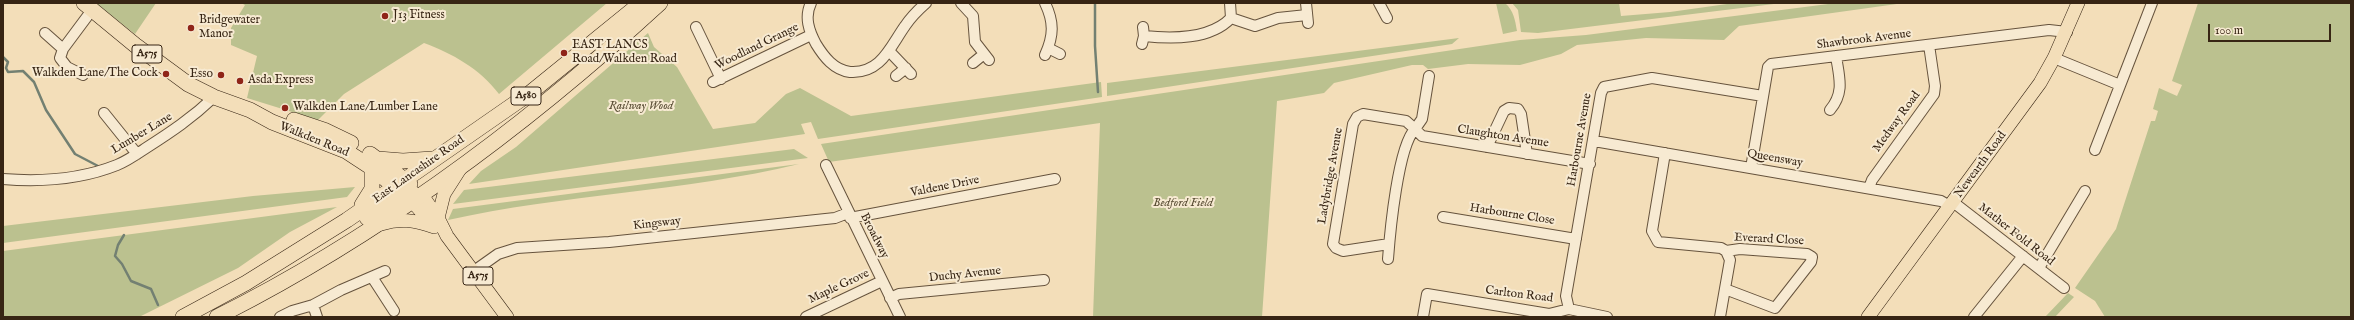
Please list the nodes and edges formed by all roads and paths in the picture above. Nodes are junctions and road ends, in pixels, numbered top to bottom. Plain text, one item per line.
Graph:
1 (641, 3) edge
2 (660, 3) edge
3 (812, 3) edge
4 (926, 3) edge
5 (961, 3) edge
6 (1045, 3) edge
7 (1230, 3) edge
8 (1306, 3) edge
9 (2078, 3) edge
10 (2149, 4) edge
11 (88, 6) edge
12 (1379, 8) edge
13 (1231, 18) junction
14 (1387, 18) dead end
15 (696, 27) dead end
16 (2066, 32) junction
17 (45, 33) dead end
18 (811, 35) junction
19 (1143, 36) dead end
20 (1929, 45) junction
21 (63, 50) junction
22 (890, 52) junction
23 (1060, 54) dead end
24 (1836, 56) junction
25 (2054, 58) junction
26 (973, 63) dead end
27 (582, 72) junction
28 (84, 76) dead end
29 (896, 76) dead end
30 (1429, 76) dead end
31 (2120, 85) junction
32 (1763, 96) junction
33 (214, 98) junction
34 (1828, 111) dead end
35 (104, 113) dead end
36 (1415, 129) junction
37 (2089, 134) dead end
38 (2099, 138) junction
39 (1594, 141) junction
40 (1486, 147) junction
41 (2095, 150) dead end
42 (1665, 153) junction
43 (137, 154) junction
44 (1527, 154) junction
45 (434, 159) junction
46 (375, 164) junction
47 (1590, 164) junction
48 (462, 166) junction
49 (826, 166) dead end
50 (1751, 168) junction
51 (3, 179) edge
52 (1048, 179) dead end
53 (1869, 188) junction
54 (409, 191) junction
55 (2079, 195) dead end
56 (1952, 204) junction
57 (849, 216) junction
58 (1443, 217) dead end
59 (348, 220) junction
60 (436, 222) junction
61 (375, 226) junction
62 (1576, 239) junction
63 (1389, 244) junction
64 (1726, 251) junction
65 (2023, 256) junction
66 (1388, 259) dead end
67 (2039, 268) junction
68 (385, 271) dead end
69 (474, 271) junction
70 (372, 277) junction
71 (1044, 280) dead end
72 (882, 281) junction
73 (1724, 288) junction
74 (2064, 288) dead end
75 (890, 298) junction
76 (313, 304) junction
77 (1569, 309) junction
78 (394, 311) dead end
79 (1521, 313) edge
80 (183, 317) edge
81 (190, 317) edge
82 (217, 317) edge
83 (280, 317) edge
84 (317, 317) edge
85 (508, 317) edge
86 (806, 317) edge
87 (900, 317) edge
88 (1423, 317) edge
89 (1607, 317) edge
90 (1720, 317) edge
91 (1868, 317) edge
92 (1974, 317) edge

1 - 45 highway, East Lancashire Road / A580
2 - 27 highway, East Lancashire Road / A580
3 - 18 street
4 - 22 street
5 - 26 street
6 - 23 street
7 - 13 street
8 - 13 street
9 - 16 main road, Newearth Road
10 - 31 street
11 - 21 street
11 - 33 highway, Walkden Road / A575
12 - 14 street
13 - 19 street
15 - 18 street, Woodland Grange
16 - 20 street, Shawbrook Avenue
16 - 25 main road, Newearth Road
17 - 21 street
18 - 22 street
20 - 24 street, Shawbrook Avenue
20 - 53 street, Medway Road
21 - 28 street
22 - 29 street
24 - 32 street, Shawbrook Avenue
24 - 34 street
25 - 31 street
25 - 56 main road, Newearth Road
27 - 48 highway, East Lancashire Road / A580
27 - 54 highway
30 - 36 street
31 - 38 street
32 - 39 street, Harbourne Avenue
32 - 50 street, Shawbrook Avenue
33 - 43 street, Lumber Lane
33 - 46 highway, Walkden Road / A575
35 - 43 street
36 - 40 street, Claughton Avenue
36 - 63 street
36 - 63 street, Ladybridge Avenue
37 - 38 street
38 - 41 street
39 - 42 street, Queensway
39 - 47 street, Harbourne Avenue
40 - 44 street, Claughton Avenue
40 - 44 street
42 - 50 street, Queensway
42 - 64 street, Everard Close
43 - 51 street, Lumber Lane
44 - 47 street, Claughton Avenue
45 - 46 highway
45 - 54 highway, East Lancashire Road / A580
46 - 54 highway, Walkden Road / A575
46 - 59 highway
47 - 62 street, Harbourne Avenue
48 - 54 highway, East Lancashire Road / A580
48 - 60 main road
49 - 57 street, Broadway
50 - 53 street, Queensway
52 - 57 street, Valdene Drive
53 - 56 street, Queensway
54 - 59 highway, East Lancashire Road / A580
54 - 60 main road, Walkden Road / A575
54 - 61 highway, East Lancashire Road / A580
54 - 81 highway
55 - 67 street
56 - 65 street, Mather Fold Road
56 - 91 main road, Newearth Road
57 - 69 street, Kingsway
57 - 72 street, Broadway
58 - 62 street, Harbourne Close
59 - 80 highway, East Lancashire Road / A580
60 - 61 main road
60 - 69 main road, Walkden Road / A575
61 - 82 highway, East Lancashire Road / A580
62 - 77 street, Harbourne Avenue
63 - 66 street
64 - 73 street, Everard Close
64 - 73 street, Everard Close
65 - 67 street, Mather Fold Road
65 - 92 street
67 - 74 street, Mather Fold Road
68 - 70 street
69 - 85 main road, Walkden Road / A575
70 - 76 street
70 - 78 street
71 - 75 street, Duchy Avenue
72 - 75 street, Broadway
72 - 86 street, Maple Grove
73 - 90 street, Everard Close
75 - 87 street, Broadway
76 - 83 street
76 - 84 street
77 - 79 street, Carlton Road
77 - 89 street, Carlton Road
79 - 88 street, Carlton Road

